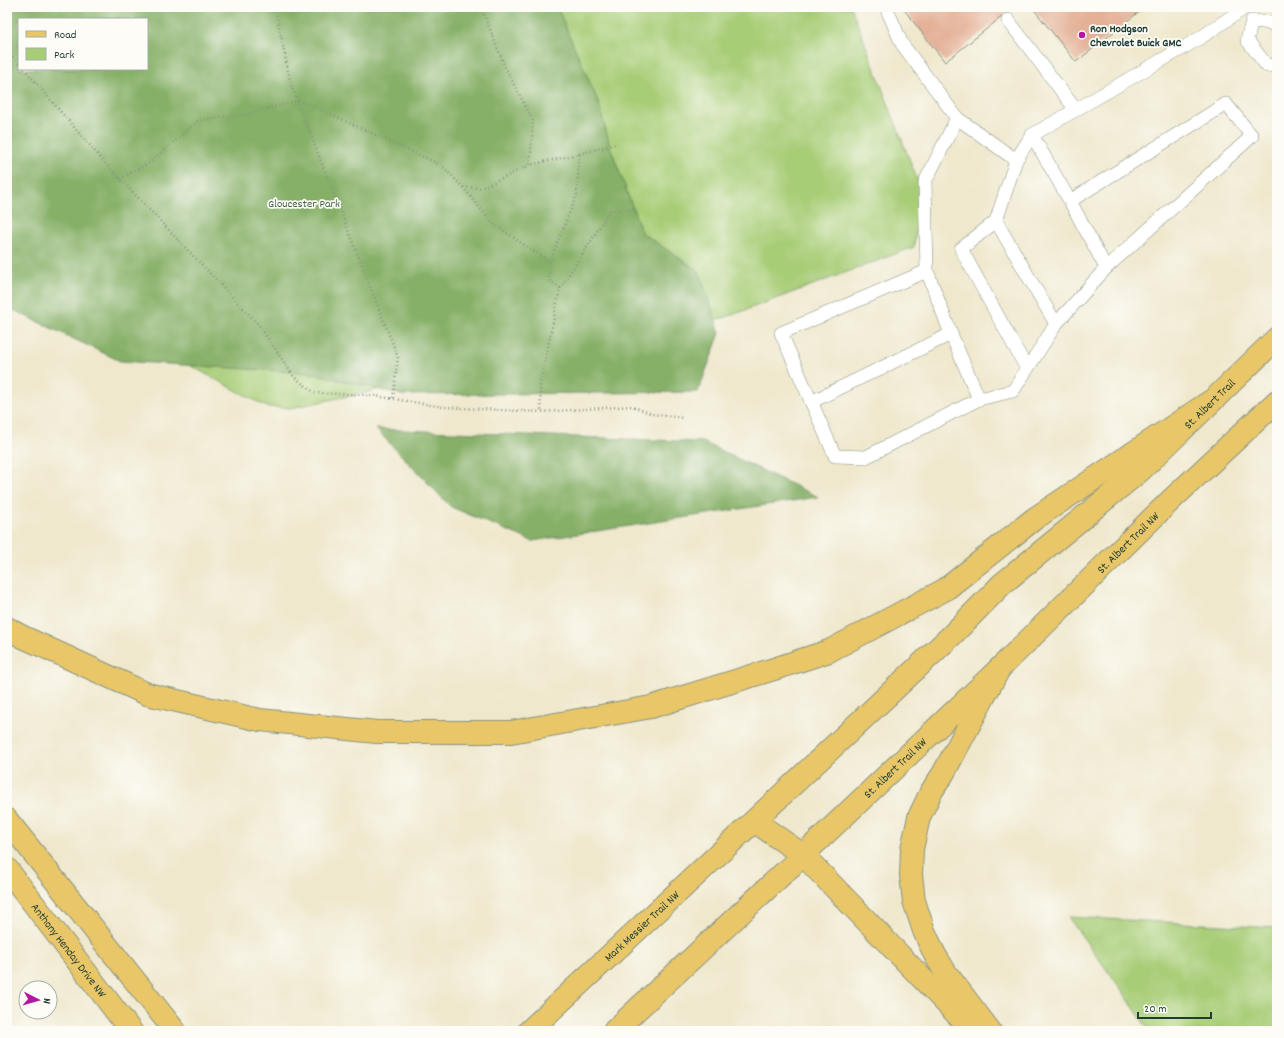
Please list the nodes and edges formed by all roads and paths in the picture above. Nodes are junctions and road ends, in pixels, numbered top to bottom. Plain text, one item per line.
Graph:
1 (275, 7) edge
2 (481, 7) edge
3 (886, 7) edge
4 (1244, 8) edge
5 (1008, 20) dead end
6 (1252, 21) junction
7 (1277, 29) edge
8 (7, 51) edge
9 (18, 63) edge
10 (1277, 65) edge
11 (25, 70) edge
12 (298, 101) junction
13 (1076, 110) junction
14 (957, 118) junction
15 (1032, 135) junction
16 (616, 144) dead end
17 (579, 154) junction
18 (1016, 160) junction
19 (530, 166) junction
20 (120, 179) junction
21 (463, 187) junction
22 (1070, 201) junction
23 (637, 209) dead end
24 (996, 221) junction
25 (550, 261) junction
26 (1106, 268) junction
27 (927, 271) junction
28 (560, 288) junction
29 (1056, 324) junction
30 (951, 334) junction
31 (1277, 338) edge
32 (1027, 369) junction
33 (392, 398) junction
34 (979, 398) junction
35 (1212, 401) junction
36 (1277, 401) edge
37 (811, 402) junction
38 (541, 412) junction
39 (683, 418) dead end
40 (7, 628) edge
41 (999, 669) junction
42 (7, 820) edge
43 (754, 821) junction
44 (803, 855) junction
45 (7, 869) edge
46 (131, 1031) edge
47 (175, 1031) edge
48 (529, 1031) edge
49 (614, 1031) edge
50 (973, 1031) edge
51 (990, 1031) edge

1 - 12 path
2 - 19 path
3 - 14 lane
4 - 6 lane
4 - 13 lane
5 - 13 lane
6 - 7 lane
6 - 10 lane
8 - 9 path
11 - 20 path
12 - 20 path
12 - 21 path
12 - 33 path
13 - 15 lane
14 - 18 lane
14 - 27 lane
15 - 18 lane
15 - 22 lane
16 - 17 path
17 - 19 path
17 - 25 path
18 - 24 lane
19 - 21 path
20 - 33 path
21 - 25 path
22 - 26 lane
22 - 26 lane
23 - 28 path
24 - 29 lane
24 - 32 lane
25 - 28 path
26 - 29 lane
27 - 30 lane
27 - 37 lane
28 - 38 path
29 - 32 lane
30 - 34 lane
30 - 37 lane
31 - 35 main road, St. Albert Trail
32 - 34 lane
33 - 38 path
34 - 37 lane
35 - 40 main road
35 - 43 main road, St. Albert Trail
36 - 41 main road, St. Albert Trail NW
38 - 39 path
41 - 44 main road, St. Albert Trail NW
41 - 51 main road
42 - 47 main road
43 - 44 main road
43 - 48 main road, Mark Messier Trail NW
44 - 49 main road, St. Albert Trail NW
44 - 50 main road
45 - 46 main road, Anthony Henday Drive NW

